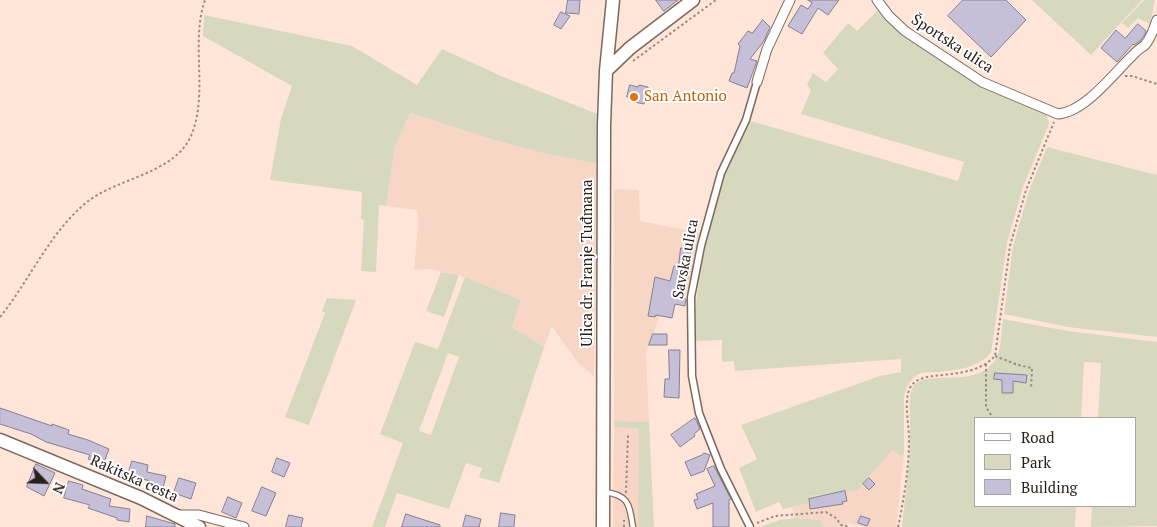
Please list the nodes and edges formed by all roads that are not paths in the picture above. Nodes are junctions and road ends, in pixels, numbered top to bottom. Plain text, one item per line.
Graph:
1 (613, 0) edge
2 (693, 0) edge
3 (790, 0) edge
4 (877, 0) edge
5 (1157, 20) edge
6 (606, 71) junction
7 (757, 82) joint
8 (0, 440) edge
9 (603, 492) junction
10 (177, 515) junction
11 (199, 527) edge
12 (244, 527) edge
13 (603, 527) edge
14 (634, 527) edge
15 (750, 527) edge

1 - 6 main road, Ulica dr. Franje Tuđmana
2 - 6 main road
3 - 7 street, Savska ulica
4 - 5 street, Športska ulica
6 - 9 main road, Ulica dr. Franje Tuđmana
7 - 15 street, Savska ulica
8 - 10 main road, Rakitska cesta
9 - 13 main road, Ulica dr. Franje Tuđmana
9 - 14 lane
10 - 11 main road, Rakitska cesta
10 - 12 street

